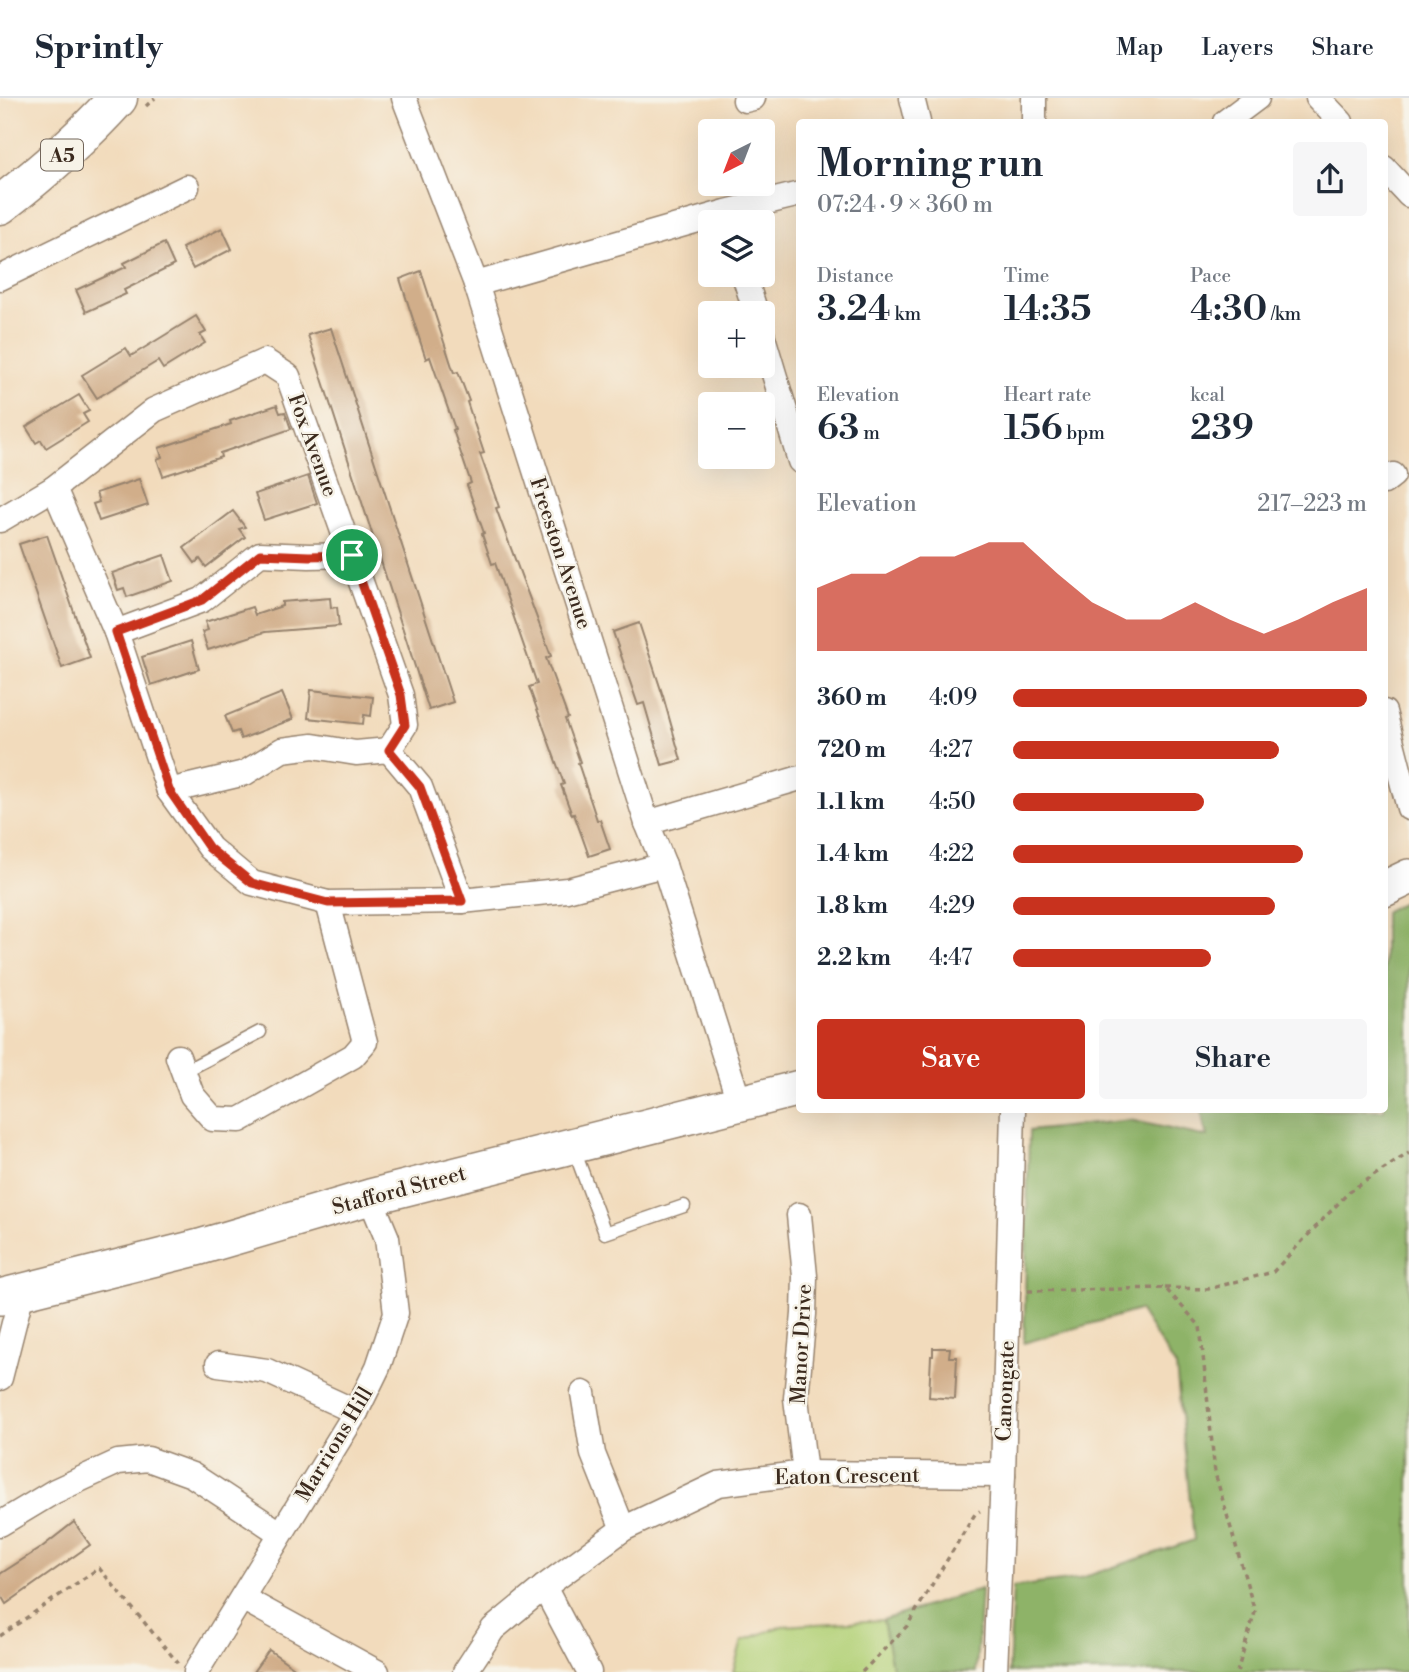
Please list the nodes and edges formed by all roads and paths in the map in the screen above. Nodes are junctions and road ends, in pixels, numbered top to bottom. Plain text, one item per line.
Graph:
1 (118, 98) edge
2 (404, 98) edge
3 (912, 98) edge
4 (1034, 98) edge
5 (1257, 98) edge
6 (1318, 98) edge
7 (917, 119) edge
8 (1034, 119) edge
9 (1229, 119) edge
10 (1338, 119) edge
11 (1388, 173) edge
12 (187, 187) dead end
13 (796, 195) edge
14 (1409, 195) edge
15 (0, 205) edge
16 (749, 210) edge
17 (698, 225) edge
18 (0, 278) edge
19 (476, 284) junction
20 (775, 377) edge
21 (796, 448) edge
22 (54, 488) junction
23 (0, 520) edge
24 (352, 555) junction
25 (116, 632) junction
26 (1388, 727) edge
27 (389, 750) junction
28 (796, 779) edge
29 (169, 790) junction
30 (1409, 808) edge
31 (647, 823) junction
32 (664, 865) junction
33 (1409, 877) edge
34 (1388, 887) edge
35 (462, 901) junction
36 (328, 903) junction
37 (260, 1032) dead end
38 (180, 1064) joint
39 (796, 1089) edge
40 (740, 1105) junction
41 (1013, 1113) edge
42 (572, 1145) junction
43 (1409, 1153) edge
44 (370, 1197) junction
45 (684, 1206) dead end
46 (799, 1215) dead end
47 (1165, 1288) junction
48 (1008, 1291) junction
49 (11, 1294) edge
50 (218, 1364) dead end
51 (0, 1378) edge
52 (583, 1393) dead end
53 (356, 1412) junction
54 (805, 1473) junction
55 (1003, 1486) junction
56 (0, 1524) edge
57 (623, 1529) junction
58 (280, 1533) junction
59 (544, 1587) junction
60 (242, 1598) junction
61 (0, 1636) edge
62 (186, 1672) edge
63 (196, 1672) edge
64 (377, 1672) edge
65 (464, 1672) edge
66 (589, 1672) edge
67 (862, 1672) edge
68 (995, 1672) edge
69 (1237, 1672) edge

1 - 15 main road, A5
2 - 19 street, Freeston Avenue
3 - 7 street
4 - 8 street
5 - 9 street
6 - 10 street
11 - 14 street
12 - 18 street
13 - 16 street
17 - 19 street
19 - 31 street, Freeston Avenue
20 - 21 street
22 - 23 street
22 - 24 street, Fox Avenue
22 - 25 street
24 - 25 street
24 - 27 street, Fox Avenue
25 - 29 street
26 - 30 street
27 - 29 street
27 - 35 street
28 - 31 street
29 - 36 street
31 - 32 street, Freeston Avenue
32 - 35 street
32 - 40 street, Freeston Avenue
33 - 34 street
35 - 36 street
36 - 38 street
37 - 38 lane
39 - 40 street, Stafford Street
40 - 42 street, Stafford Street
41 - 48 street, Canongate
42 - 44 street, Stafford Street
42 - 45 lane
43 - 47 path
44 - 49 street, Stafford Street
44 - 53 street, Marrions Hill
46 - 54 street, Manor Drive
47 - 48 path
47 - 69 path
48 - 55 street, Canongate
49 - 51 street
50 - 53 street
52 - 57 street
53 - 58 street, Marrions Hill
54 - 55 street, Eaton Crescent
54 - 57 street, Eaton Crescent
55 - 67 path
55 - 68 street, Canongate
56 - 58 street
57 - 59 street, Eaton Crescent
58 - 60 street, Marrions Hill
59 - 65 street, Eaton Crescent
59 - 66 street
60 - 63 street, Marrions Hill
60 - 64 street
61 - 62 path

